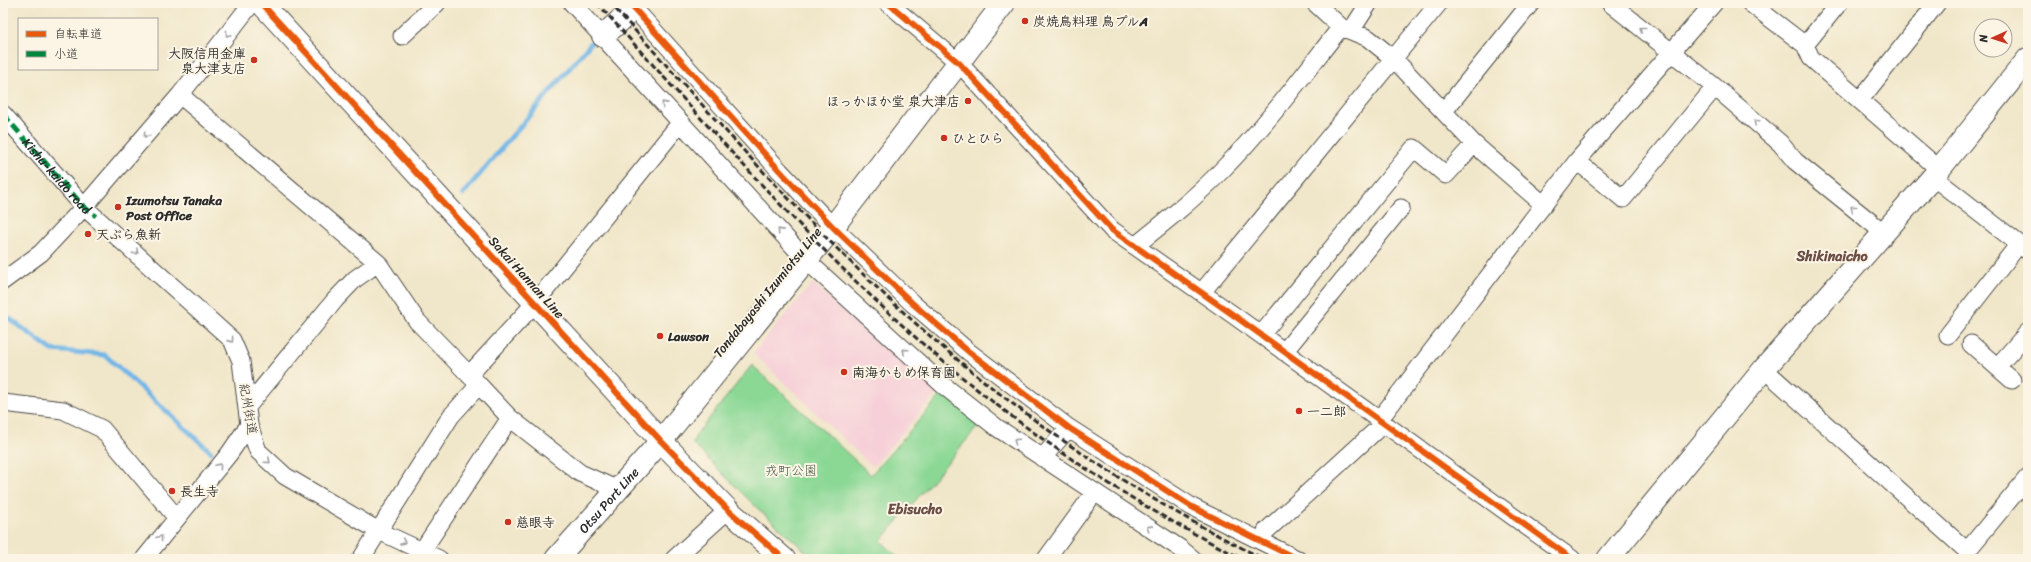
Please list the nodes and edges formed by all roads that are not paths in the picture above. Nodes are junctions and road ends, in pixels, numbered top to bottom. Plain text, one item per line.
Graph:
1 (252, 3) edge
2 (260, 3) edge
3 (437, 3) edge
4 (572, 3) edge
5 (888, 3) edge
6 (1004, 3) edge
7 (1315, 3) edge
8 (1369, 3) edge
9 (1439, 3) edge
10 (1531, 3) edge
11 (1610, 3) edge
12 (1714, 3) edge
13 (1750, 3) edge
14 (1839, 3) edge
15 (1937, 3) edge
16 (632, 6) edge
17 (1346, 29) junction
18 (402, 36) dead end
19 (603, 36) junction
20 (1805, 45) junction
21 (1672, 54) junction
22 (1394, 59) junction
23 (2028, 59) edge
24 (959, 63) junction
25 (1716, 87) junction
26 (180, 95) junction
27 (1860, 100) junction
28 (1444, 112) junction
29 (3, 114) edge
30 (681, 122) junction
31 (1474, 144) junction
32 (1577, 161) junction
33 (1936, 173) junction
34 (1544, 205) junction
35 (1401, 208) dead end
36 (90, 212) junction
37 (833, 227) junction
38 (1883, 232) junction
39 (1135, 246) junction
40 (2024, 248) edge
41 (806, 260) junction
42 (378, 263) junction
43 (3, 281) edge
44 (1202, 292) junction
45 (535, 303) junction
46 (2028, 332) edge
47 (1261, 335) junction
48 (1948, 335) dead end
49 (1970, 344) dead end
50 (1284, 352) junction
51 (1997, 367) junction
52 (1764, 370) junction
53 (474, 380) junction
54 (2012, 380) dead end
55 (3, 403) edge
56 (246, 408) junction
57 (510, 418) junction
58 (1381, 422) junction
59 (249, 425) junction
60 (1069, 428) junction
61 (661, 441) junction
62 (1042, 458) junction
63 (2028, 477) edge
64 (618, 490) junction
65 (1094, 493) junction
66 (728, 510) junction
67 (176, 517) junction
68 (377, 530) junction
69 (1266, 531) dead end
70 (422, 551) junction
71 (1187, 554) edge
72 (1972, 555) edge
73 (144, 559) edge
74 (360, 559) edge
75 (439, 559) edge
76 (556, 559) edge
77 (674, 559) edge
78 (784, 559) edge
79 (1046, 559) edge
80 (1207, 559) edge
81 (1297, 559) edge
82 (1572, 559) edge
83 (1608, 559) edge

1 -> 26 street
2 - 45 main road, Sakai Hannan Line
3 - 18 street
4 - 19 street
5 - 24 street
6 - 24 main road, Tondabayashi Izumiotsu Line
7 - 17 street
8 - 17 street
9 - 22 street
10 - 28 street
21 -> 11 street
12 - 21 street
13 - 20 street
14 - 20 street
15 - 27 street
16 - 19 main road
16 - 37 street
17 - 22 street
17 - 39 street
30 -> 19 street
20 - 27 street
21 - 25 street
21 - 32 street
22 - 28 street
22 - 44 street
23 - 33 main road
24 - 37 main road, Tondabayashi Izumiotsu Line
24 - 39 street
25 - 32 street
38 -> 25 street
26 -> 36 street
26 - 42 street
27 - 33 street
28 - 31 street
29 - 36 street, Kishu-kaido road
41 -> 30 street
30 - 45 street
31 - 34 street
31 - 47 street
32 - 34 street
33 - 38 main road
33 - 40 street
34 - 58 street
35 - 50 street
36 - 43 street
36 -> 56 street, 紀州街道
37 - 41 main road, Tondabayashi Izumiotsu Line
37 - 60 street
38 - 52 main road
39 - 44 street
40 - 48 street
41 - 61 main road, Tondabayashi Izumiotsu Line
62 -> 41 street
42 - 53 street
42 - 56 street
44 - 47 street
45 - 53 street
45 - 61 main road, Sakai Hannan Line
46 - 51 street
47 - 50 street
49 - 51 street
50 - 58 street
51 - 54 street
52 - 72 street
52 - 83 main road
53 - 57 street
53 - 68 street
55 - 67 street
56 - 59 street, 紀州街道
57 - 64 street
57 - 70 street
58 - 69 street
58 - 82 street
67 -> 59 street
59 -> 68 street, 紀州街道
60 - 62 street
60 - 81 street
61 - 64 main road, Otsu Port Line
61 - 66 main road, Sakai Hannan Line
62 - 65 street
63 - 72 street
64 - 76 main road, Otsu Port Line
71 -> 65 street
65 - 79 street
66 - 77 street
66 - 78 main road, Sakai Hannan Line
73 -> 67 street
68 -> 70 street, 紀州街道
68 - 74 street
70 - 75 street, 紀州街道
71 - 80 street

